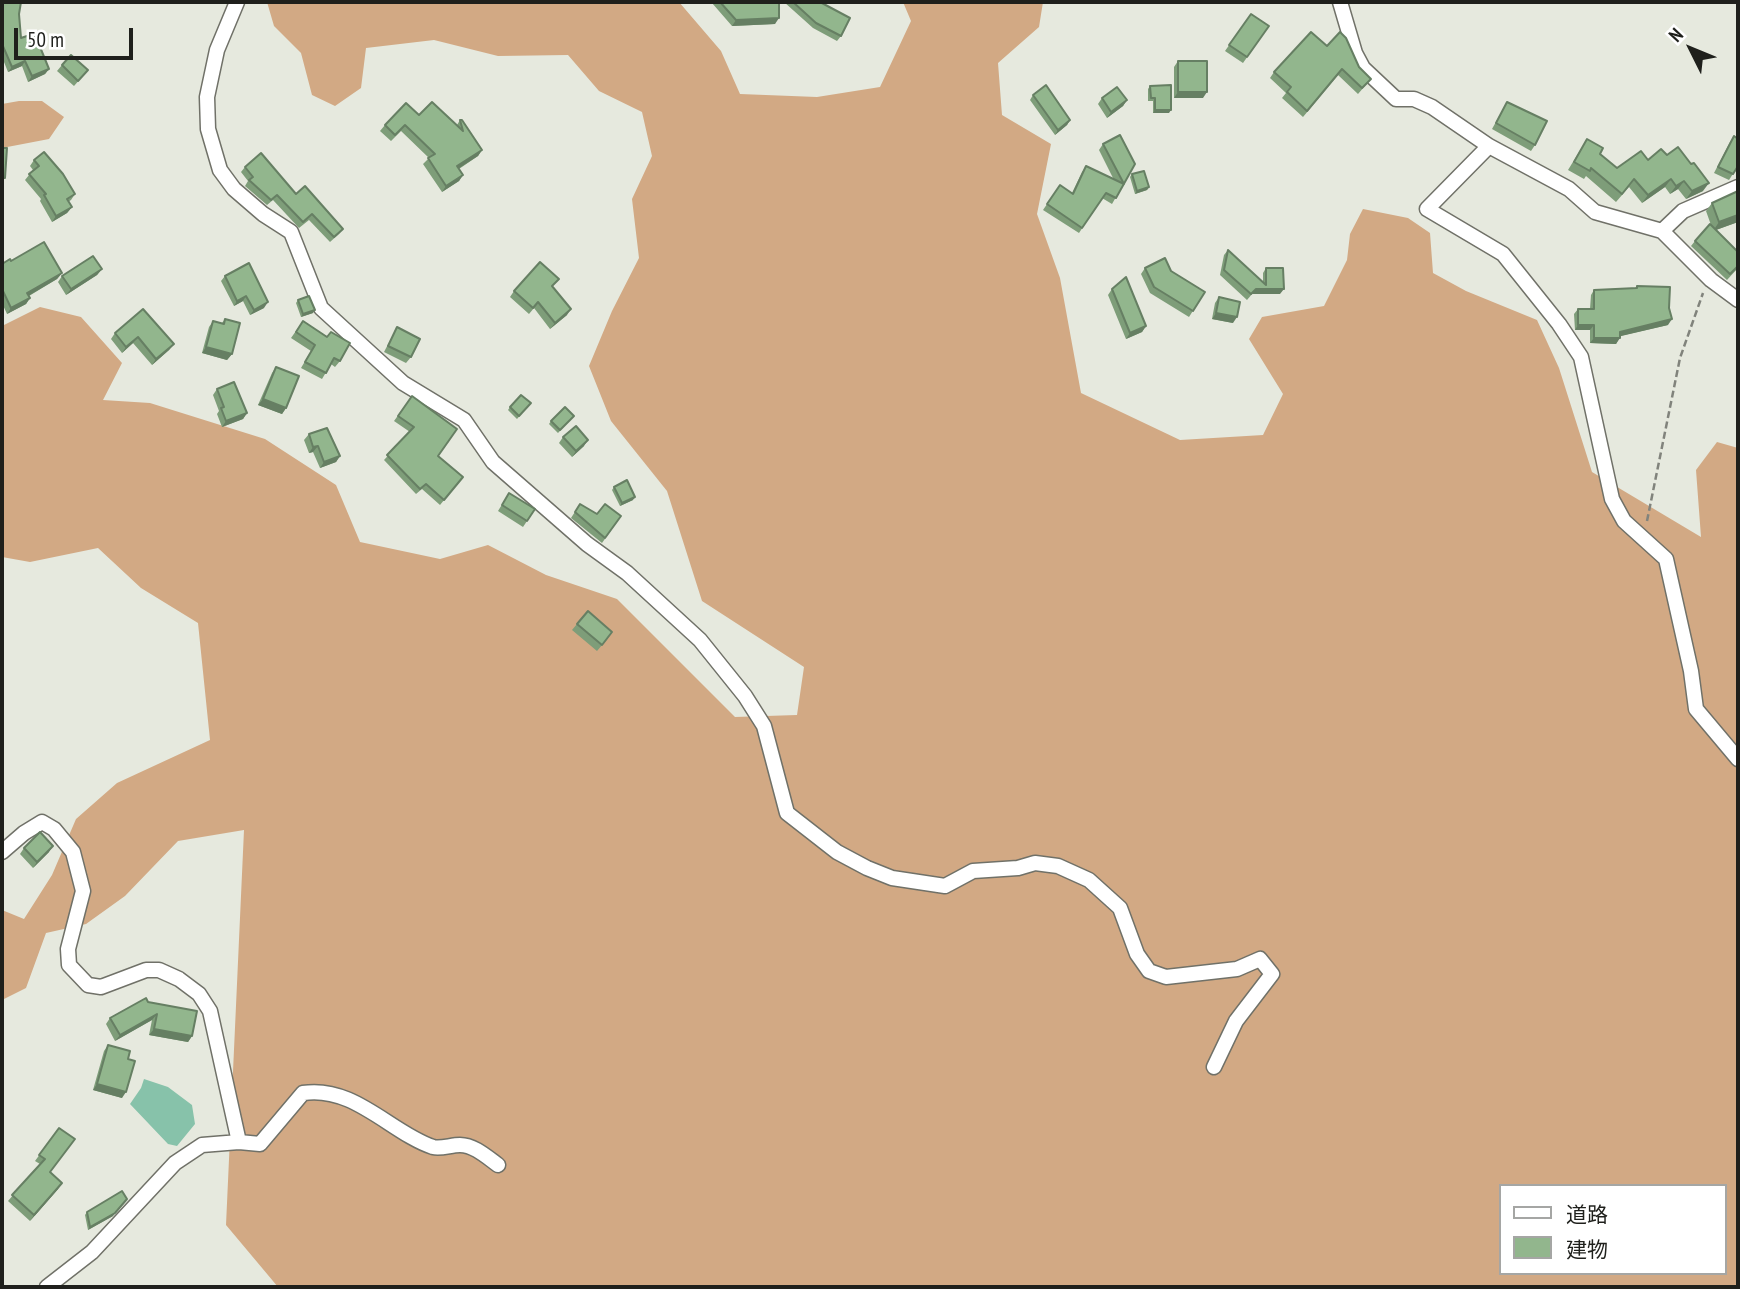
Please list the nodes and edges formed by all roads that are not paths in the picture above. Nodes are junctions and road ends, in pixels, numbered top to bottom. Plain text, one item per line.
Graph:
1 (237, 2) edge
2 (1339, 2) edge
3 (1489, 146) junction
4 (1738, 187) edge
5 (1662, 231) junction
6 (1738, 300) edge
7 (1738, 759) edge
8 (2, 852) edge
9 (1213, 1067) dead end
10 (239, 1142) junction
11 (498, 1165) dead end
12 (47, 1287) edge

1 - 9 street
2 - 3 street
3 - 5 street
3 - 7 street
4 - 5 street
5 - 6 street
8 - 10 street
10 - 11 street
10 - 12 street

